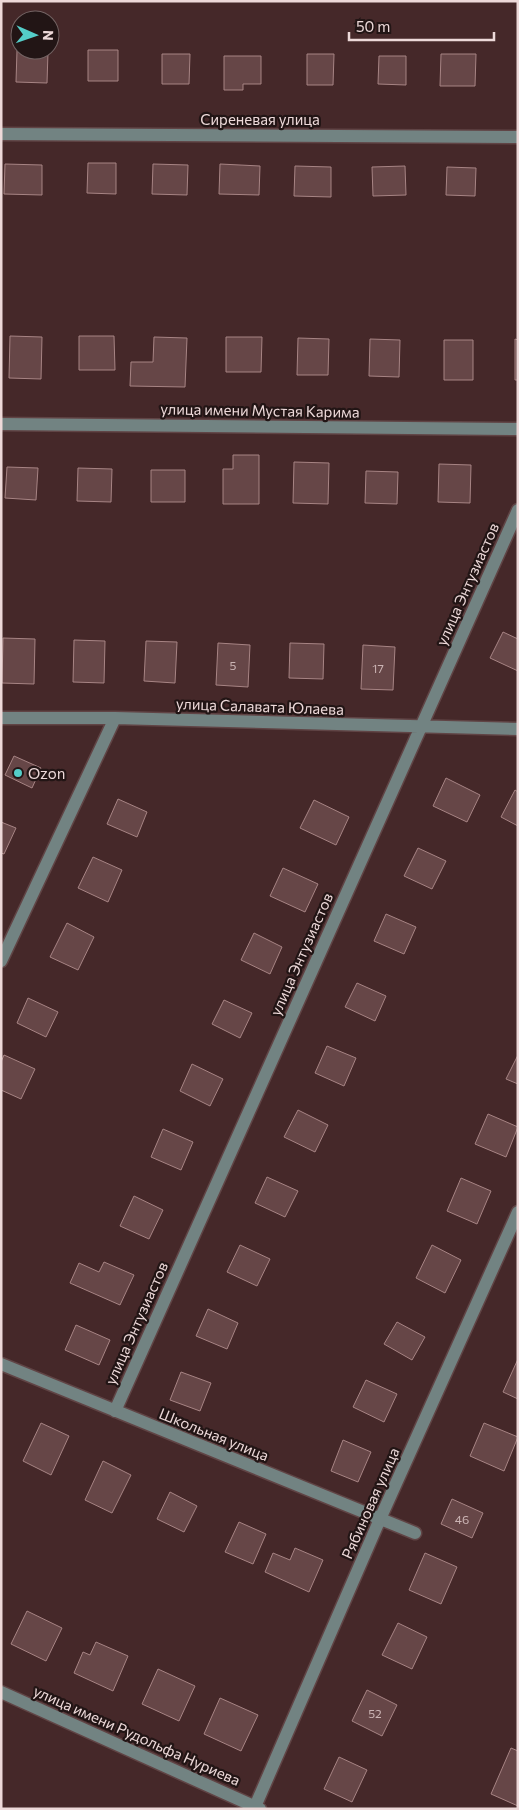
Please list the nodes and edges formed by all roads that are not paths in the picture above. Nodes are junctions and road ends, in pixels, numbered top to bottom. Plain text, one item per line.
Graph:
1 (1, 134) edge
2 (518, 137) edge
3 (1, 424) edge
4 (518, 428) edge
5 (518, 510) edge
6 (1, 718) edge
7 (115, 718) junction
8 (421, 726) junction
9 (518, 729) edge
10 (1, 961) edge
11 (518, 1212) edge
12 (1, 1364) edge
13 (115, 1411) junction
14 (380, 1519) junction
15 (415, 1533) dead end
16 (1, 1692) edge
17 (256, 1808) edge

1 - 2 street, Сиреневая улица
3 - 4 street, улица имени Мустая Карима
5 - 8 street, улица Энтузиастов
6 - 7 street, улица Салавата Юлаева
7 - 8 street, улица Салавата Юлаева
7 - 10 street
8 - 9 street, улица Салавата Юлаева
8 - 13 street, улица Энтузиастов
11 - 14 street, Рябиновая улица
12 - 13 street, Школьная улица
13 - 14 street, Школьная улица
14 - 15 street, Школьная улица
14 - 17 street, Рябиновая улица
16 - 17 street, улица имени Рудольфа Нуриева

